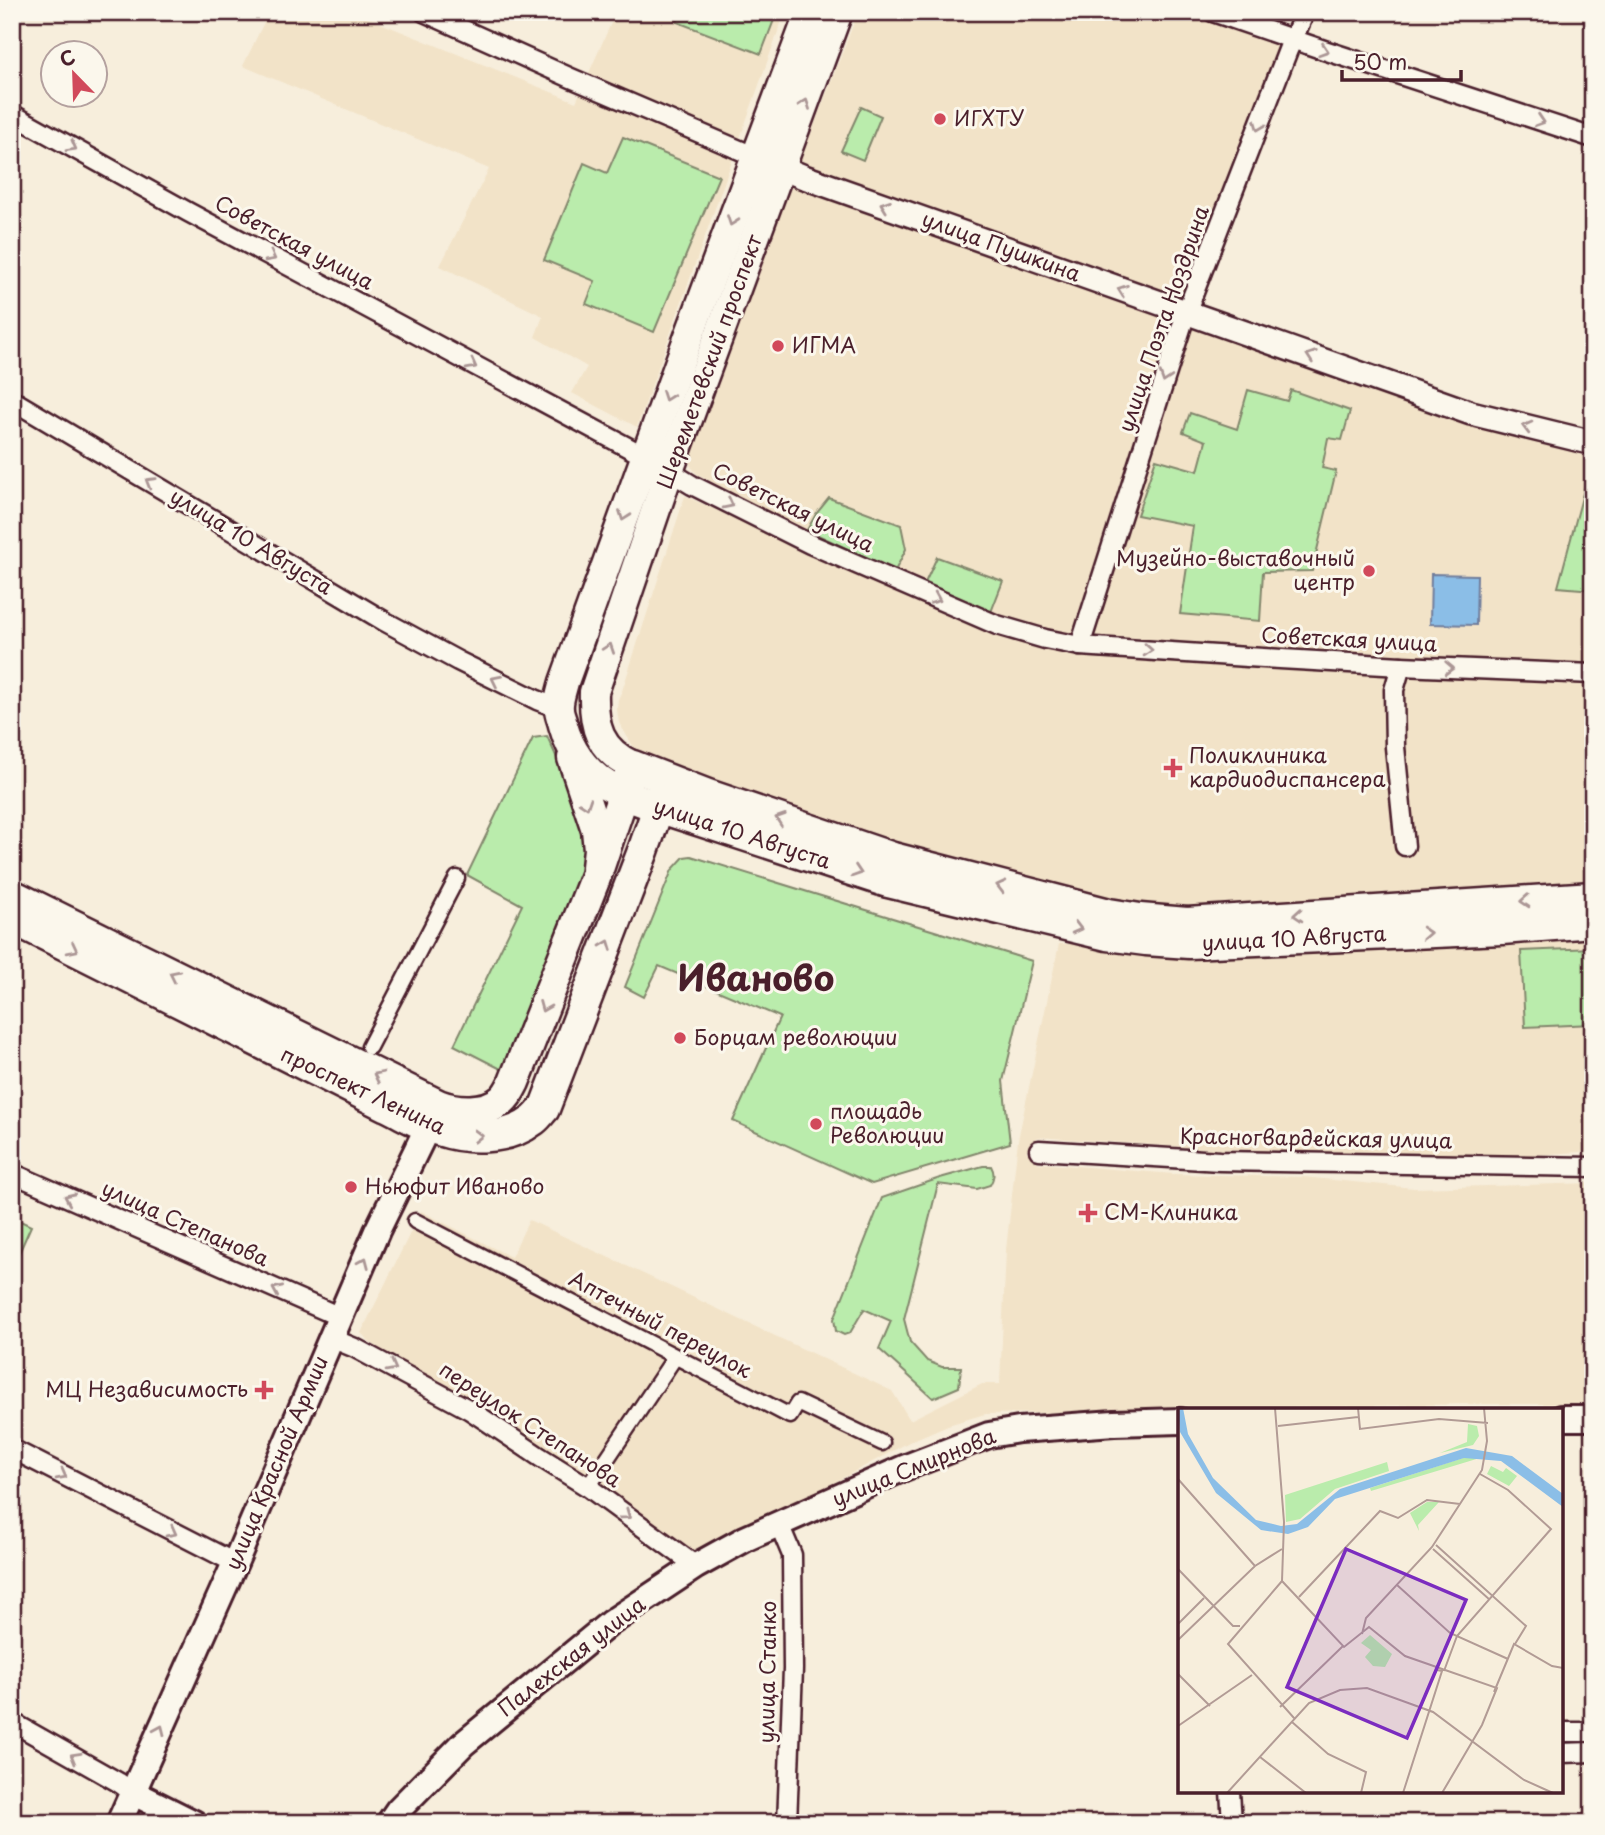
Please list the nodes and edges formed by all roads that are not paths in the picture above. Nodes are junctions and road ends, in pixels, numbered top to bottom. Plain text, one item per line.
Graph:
1 (424, 12) edge
2 (810, 12) edge
3 (838, 12) edge
4 (1213, 12) edge
5 (1305, 12) edge
6 (1293, 40) junction
7 (12, 114) edge
8 (1593, 138) edge
9 (769, 163) junction
10 (1186, 313) junction
11 (12, 400) edge
12 (1593, 443) edge
13 (657, 464) junction
14 (1080, 646) junction
15 (1401, 666) junction
16 (1593, 674) edge
17 (558, 708) junction
18 (593, 714) joint
19 (567, 738) junction
20 (633, 766) junction
21 (668, 779) junction
22 (623, 794) junction
23 (658, 807) junction
24 (699, 821) junction
25 (1405, 846) dead end
26 (643, 851) junction
27 (457, 877) dead end
28 (595, 878) junction
29 (12, 895) edge
30 (1593, 897) edge
31 (12, 918) edge
32 (1593, 922) edge
33 (369, 1047) dead end
34 (433, 1115) junction
35 (1039, 1150) dead end
36 (1593, 1167) edge
37 (12, 1173) edge
38 (415, 1221) dead end
39 (335, 1327) junction
40 (675, 1357) junction
41 (1563, 1418) edge
42 (1593, 1418) edge
43 (1178, 1421) edge
44 (882, 1443) dead end
45 (12, 1449) edge
46 (588, 1487) junction
47 (779, 1524) junction
48 (234, 1563) junction
49 (696, 1566) junction
50 (12, 1722) edge
51 (1563, 1731) edge
52 (1593, 1732) edge
53 (1593, 1752) edge
54 (1563, 1753) edge
55 (134, 1793) junction
56 (1230, 1793) edge
57 (119, 1823) edge
58 (194, 1823) edge
59 (389, 1823) edge
60 (786, 1823) edge
61 (1232, 1823) edge

1 - 9 street, улица Пушкина
2 - 9 main road, Шереметевский проспект
9 -> 3 main road, Шереметевский проспект
4 - 6 street
5 - 6 street, улица Поэта Ноздрина
6 -> 8 street
6 -> 10 street, улица Поэта Ноздрина
7 -> 13 street, Советская улица
10 -> 9 street, улица Пушкина
9 - 13 main road, Шереметевский проспект
12 -> 10 street, улица Пушкина
10 -> 14 street, улица Поэта Ноздрина
17 -> 11 street, улица 10 Августа
13 -> 14 street, Советская улица
13 -> 17 main road, Шереметевский проспект
18 -> 13 main road, Шереметевский проспект
14 -> 15 street, Советская улица
15 -> 16 street, Советская улица
15 - 25 street
17 - 19 main road, улица 10 Августа
18 - 20 main road, улица 10 Августа
19 - 22 main road, улица 10 Августа
19 -> 28 main road, проспект Ленина
20 - 21 highway, улица 10 Августа
20 - 22 highway, проспект Ленина
21 - 23 highway, проспект Ленина
30 -> 21 highway, улица 10 Августа
22 - 23 highway, улица 10 Августа
22 - 28 highway, проспект Ленина
23 - 24 highway, улица 10 Августа
23 - 26 highway, проспект Ленина
24 - 26 highway, проспект Ленина
24 -> 32 highway, улица 10 Августа
34 -> 26 highway, проспект Ленина
27 - 33 street
28 -> 34 highway, проспект Ленина
34 -> 29 highway, проспект Ленина
31 -> 34 highway, проспект Ленина
39 -> 34 main road, улица Красной Армии
35 - 36 street, Красногвардейская улица
39 -> 37 street, улица Степанова
38 - 40 street, Аптечный переулок
39 -> 46 street, переулок Степанова
39 - 48 main road, улица Красной Армии
40 - 44 street, Аптечный переулок
40 - 46 street
41 - 42 main road
43 - 47 main road, улица Смирнова
45 -> 48 street
46 -> 49 street, переулок Степанова
47 - 49 main road, Палехская улица
47 - 60 street, улица Станко
55 -> 48 main road, улица Красной Армии
49 - 59 main road, Палехская улица
55 -> 50 street
51 - 52 street
53 - 54 street
55 - 57 main road, улица Красной Армии
55 - 58 main road
56 - 61 street

